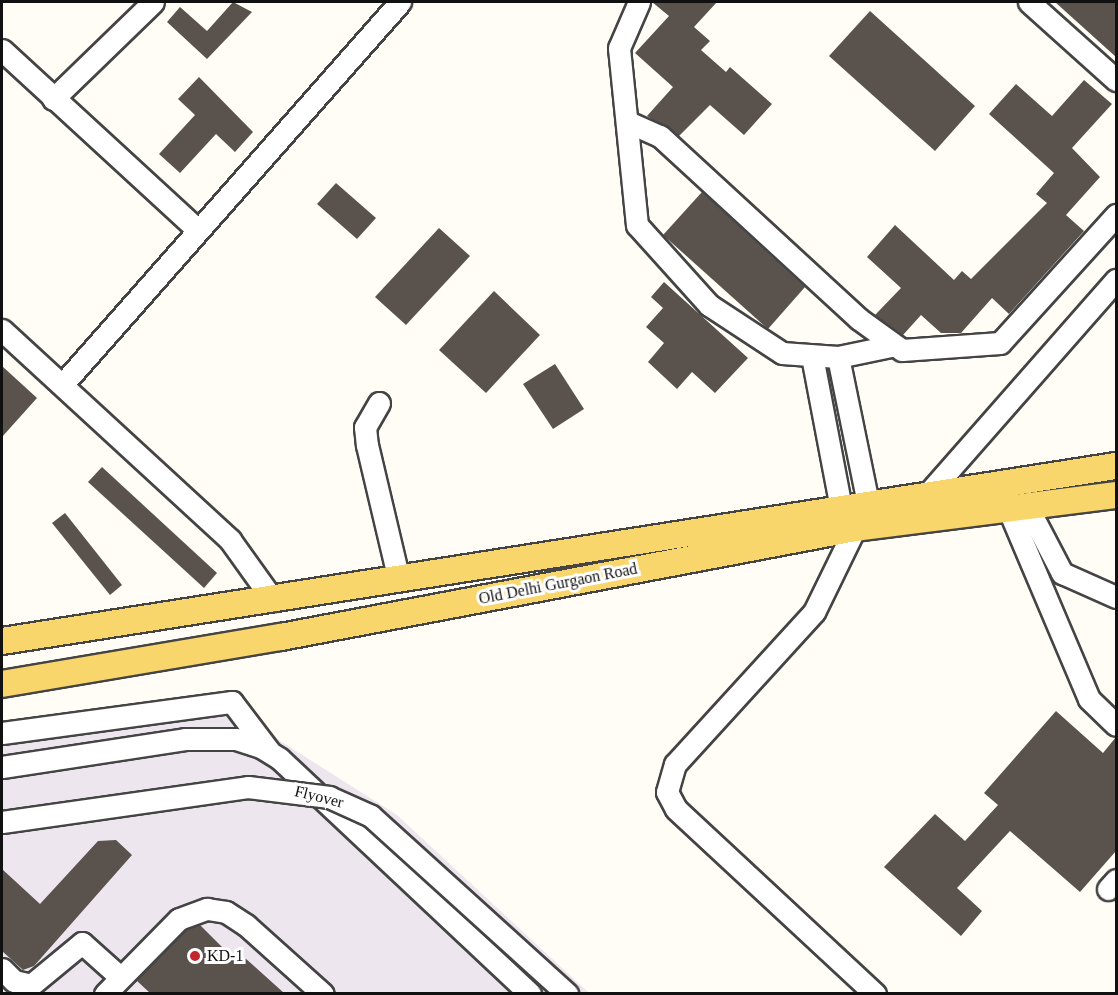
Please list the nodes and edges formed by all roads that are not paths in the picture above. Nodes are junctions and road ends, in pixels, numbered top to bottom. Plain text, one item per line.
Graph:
1 (400, 2) edge
2 (639, 2) edge
3 (1029, 2) edge
4 (149, 3) edge
5 (2, 50) edge
6 (1116, 80) edge
7 (54, 99) junction
8 (628, 122) junction
9 (1116, 215) edge
10 (198, 230) junction
11 (1116, 280) edge
12 (2, 330) edge
13 (891, 346) junction
14 (812, 356) junction
15 (838, 357) junction
16 (62, 385) junction
17 (379, 403) dead end
18 (1116, 465) edge
19 (1116, 495) edge
20 (926, 496) junction
21 (868, 503) junction
22 (1017, 507) junction
23 (848, 518) junction
24 (398, 576) junction
25 (343, 587) junction
26 (1116, 597) edge
27 (273, 600) junction
28 (351, 624) junction
29 (2, 641) edge
30 (2, 684) edge
31 (1116, 725) edge
32 (2, 733) edge
33 (270, 752) junction
34 (2, 767) edge
35 (2, 822) edge
36 (2, 969) edge
37 (120, 977) junction
38 (105, 993) edge
39 (324, 993) edge
40 (530, 993) edge
41 (567, 993) edge
42 (875, 993) edge

1 - 10 street
2 - 8 street
3 - 6 street
4 - 7 street
5 - 7 street
7 - 10 street
8 - 13 street
8 - 14 street
9 - 13 street
10 - 16 street
11 - 20 street
12 - 16 street
13 - 15 street
14 - 15 street
14 - 23 street
15 - 21 street
16 - 27 street
17 - 24 street
18 - 20 main road, Old Delhi Gurgaon Road
19 - 22 main road, Old Delhi Gurgaon Road
20 - 21 main road, Old Delhi Gurgaon Road
21 - 23 main road, Old Delhi Gurgaon Road
22 - 23 main road, Old Delhi Gurgaon Road
22 - 26 street
22 - 31 street
23 - 24 main road, Old Delhi Gurgaon Road
23 - 28 main road, Old Delhi Gurgaon Road
23 - 42 street
24 - 25 main road, Old Delhi Gurgaon Road
25 - 27 main road, Old Delhi Gurgaon Road
25 - 28 main road
27 - 29 main road, Old Delhi Gurgaon Road
28 - 30 main road, Old Delhi Gurgaon Road
32 - 33 street
33 - 34 street
33 - 40 street
35 - 41 street, Flyover, bridge
36 - 37 street
37 - 38 street
37 - 39 street

